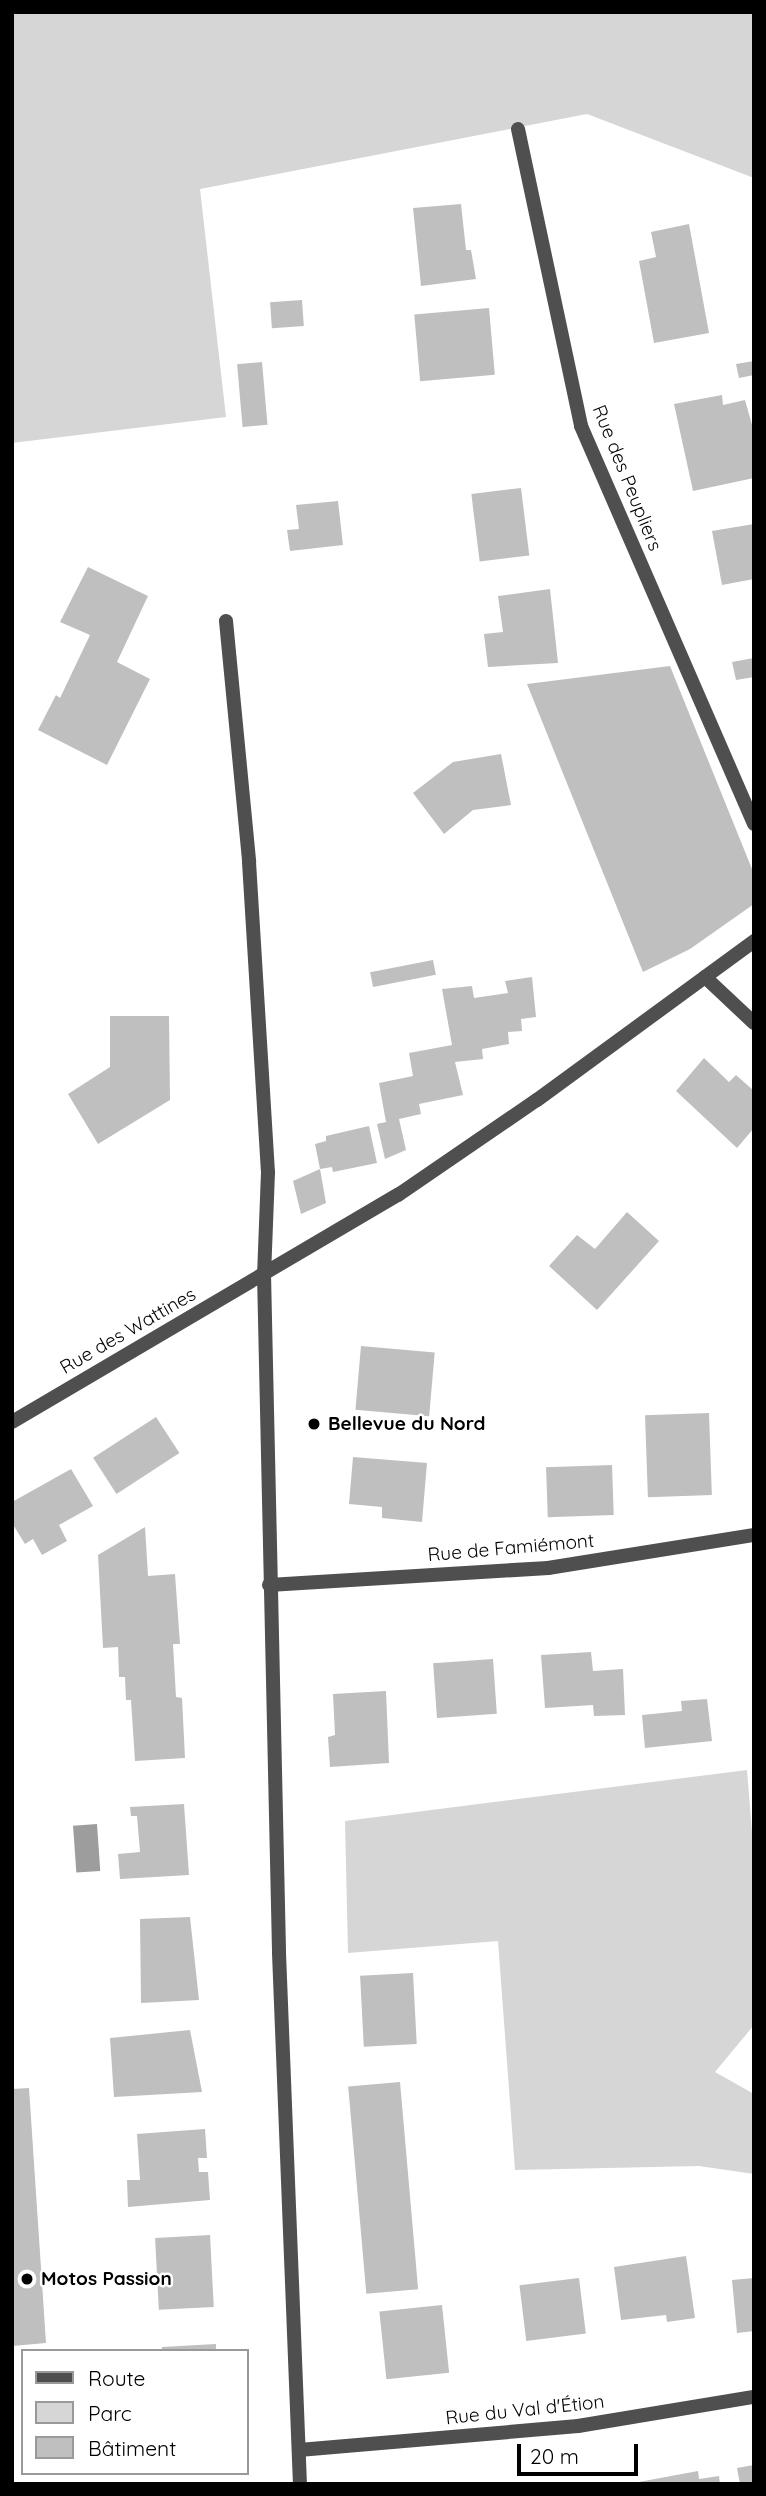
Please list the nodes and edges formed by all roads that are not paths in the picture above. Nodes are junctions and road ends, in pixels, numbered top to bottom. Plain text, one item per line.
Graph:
1 (518, 129) dead end
2 (226, 621) dead end
3 (754, 824) edge
4 (754, 942) edge
5 (705, 978) junction
6 (754, 1023) edge
7 (264, 1274) junction
8 (12, 1422) edge
9 (754, 1535) edge
10 (269, 1586) junction
11 (754, 2397) edge
12 (299, 2450) junction
13 (300, 2484) edge

1 - 3 street, Rue des Peupliers
2 - 7 street
4 - 5 street, Rue des Wattines
5 - 6 street
5 - 7 street, Rue des Wattines
7 - 8 street, Rue des Wattines
7 - 10 street
9 - 10 street, Rue de Famiémont
10 - 12 street
11 - 12 street, Rue du Val d'Étion
12 - 13 street

